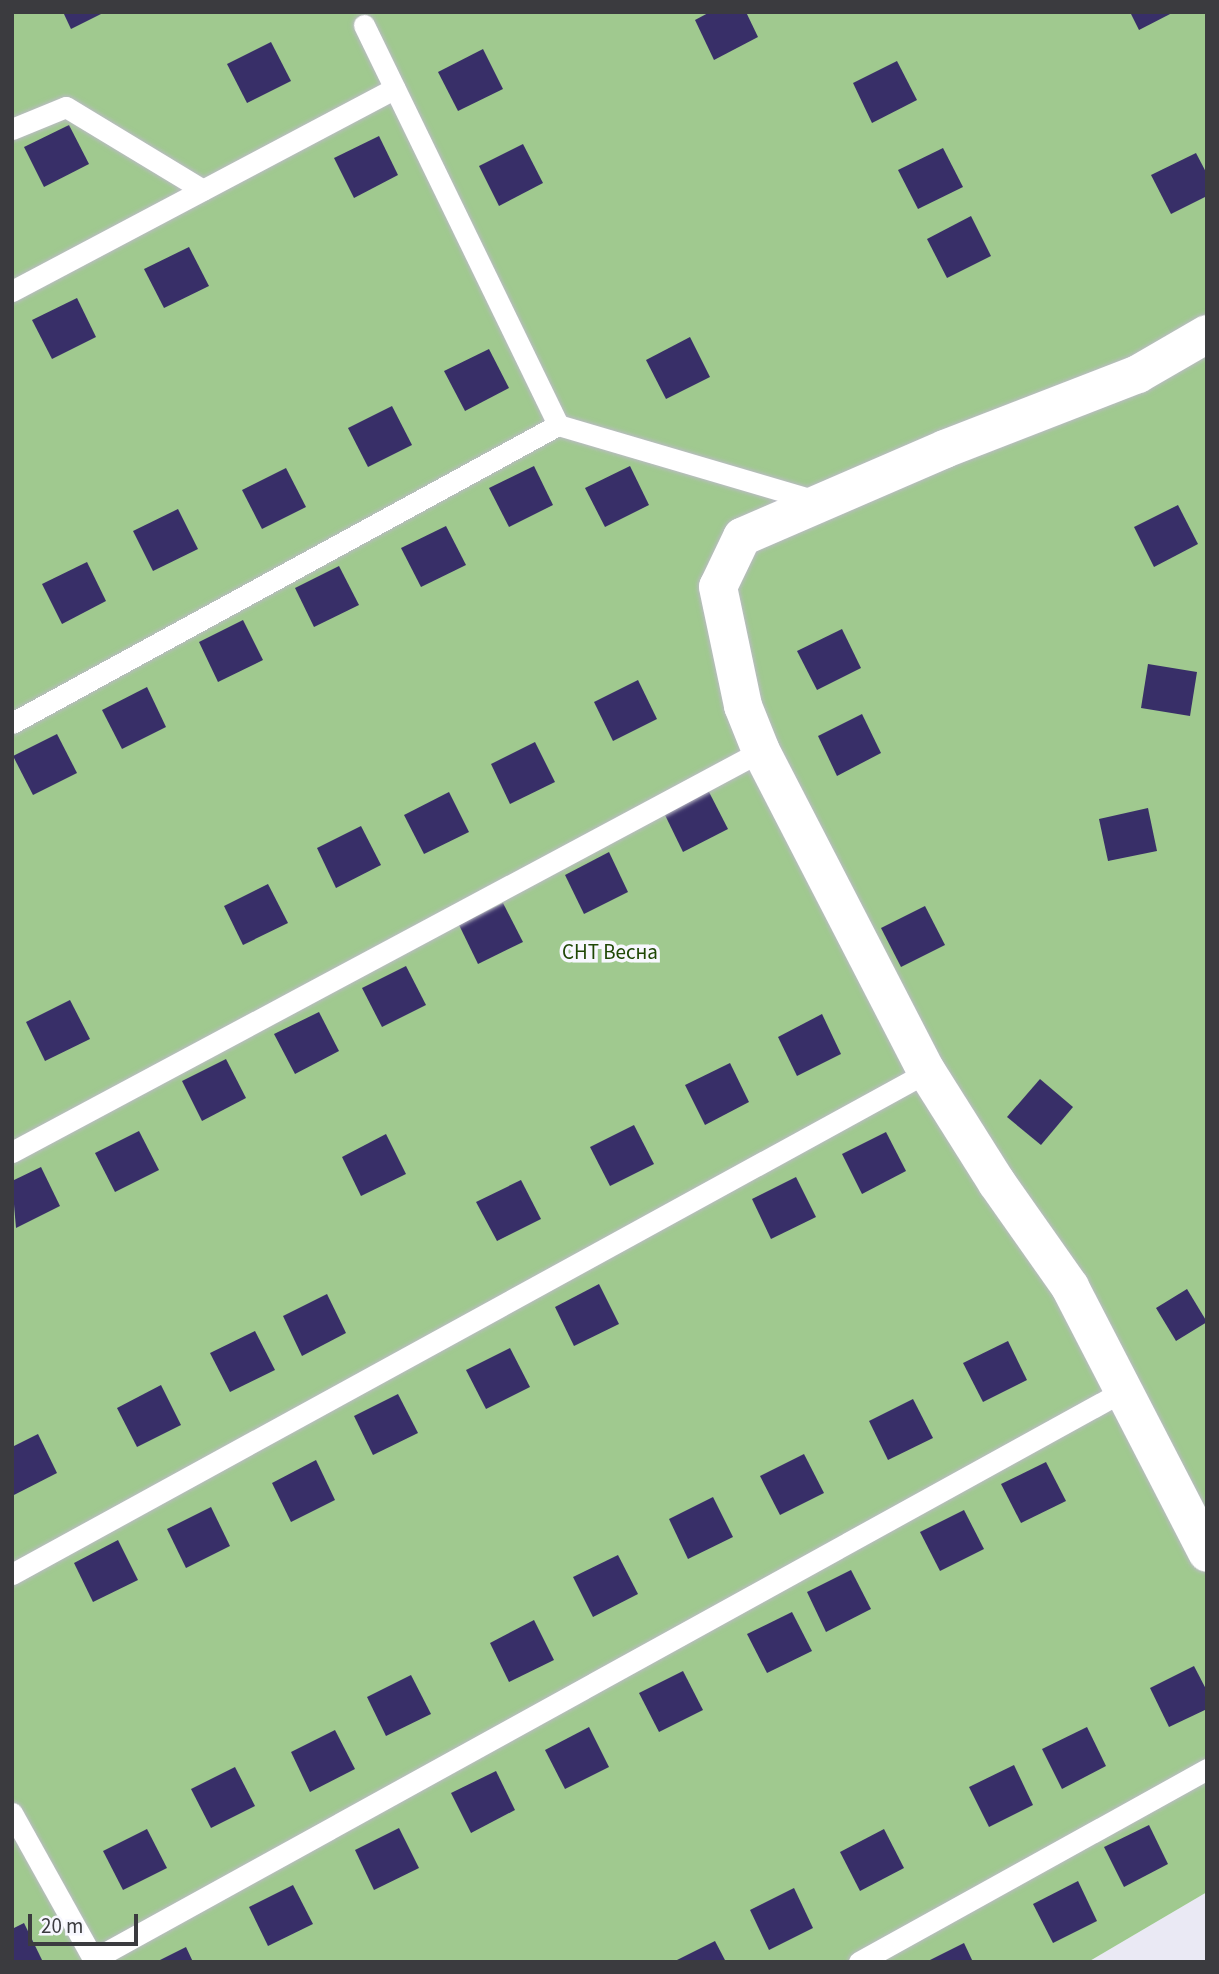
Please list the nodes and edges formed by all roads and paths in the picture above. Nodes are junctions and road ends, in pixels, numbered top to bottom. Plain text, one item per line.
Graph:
1 (364, 25) dead end
2 (395, 89) junction
3 (12, 129) edge
4 (203, 190) junction
5 (12, 291) edge
6 (1207, 334) edge
7 (558, 425) junction
8 (822, 502) junction
9 (12, 723) edge
10 (761, 751) junction
11 (927, 1072) junction
12 (12, 1152) edge
13 (1123, 1391) junction
14 (1207, 1553) edge
15 (12, 1574) edge
16 (1207, 1769) edge
17 (12, 1813) edge
18 (95, 1960) edge
19 (859, 1962) edge

1 - 2 lane
2 - 4 lane
2 - 7 lane
3 - 4 lane
4 - 5 lane
6 - 8 street
7 - 8 lane
7 - 9 lane
8 - 10 street
10 - 11 street
10 - 12 lane
11 - 13 street
11 - 15 lane
13 - 14 street
13 - 18 lane
16 - 19 lane
17 - 18 lane

